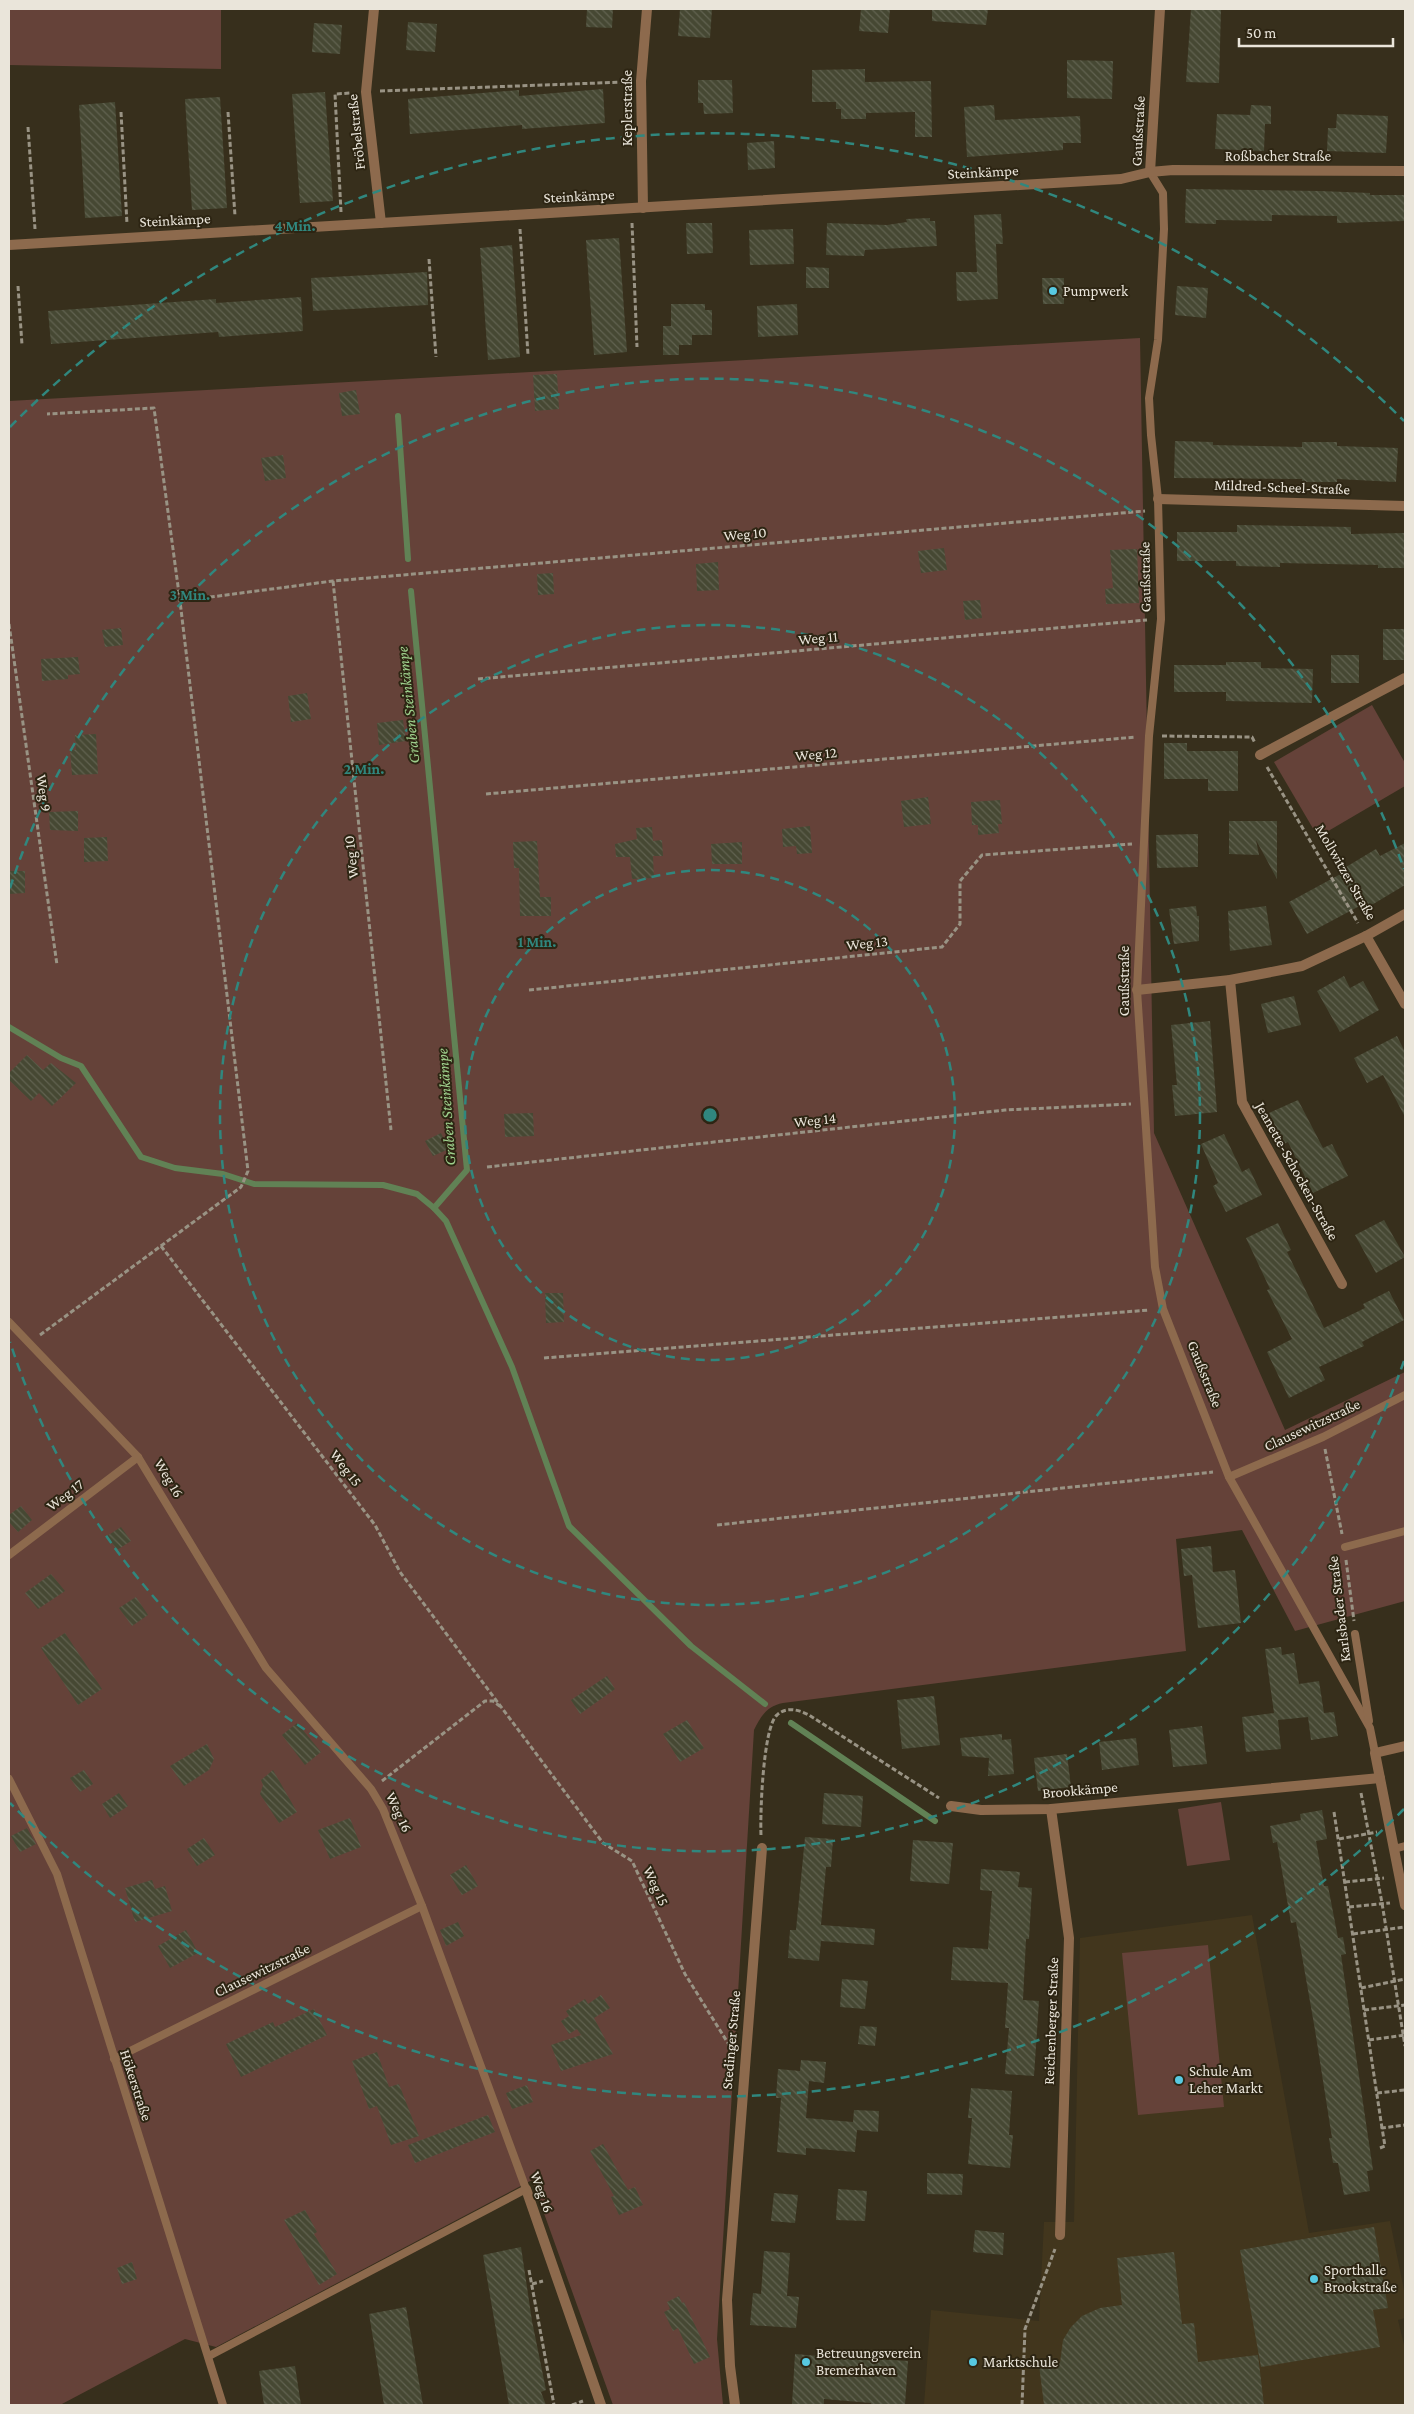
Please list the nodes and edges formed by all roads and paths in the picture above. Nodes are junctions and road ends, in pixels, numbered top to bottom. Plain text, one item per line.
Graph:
1 (374, 9) edge
2 (647, 9) edge
3 (1160, 9) edge
4 (641, 81) junction
5 (366, 92) junction
6 (121, 112) dead end
7 (228, 112) dead end
8 (28, 127) dead end
9 (1405, 171) edge
10 (1150, 172) junction
11 (631, 208) junction
12 (643, 208) junction
13 (519, 215) junction
14 (381, 223) junction
15 (341, 225) junction
16 (236, 232) junction
17 (128, 238) junction
18 (36, 243) junction
19 (9, 245) edge
20 (430, 259) dead end
21 (18, 286) dead end
22 (22, 345) dead end
23 (637, 348) dead end
24 (528, 355) dead end
25 (436, 357) dead end
26 (47, 414) dead end
27 (1158, 499) junction
28 (1405, 506) edge
29 (1158, 510) junction
30 (333, 581) junction
31 (180, 601) junction
32 (1161, 619) junction
33 (9, 624) edge
34 (1405, 678) edge
35 (478, 679) dead end
36 (1149, 736) junction
37 (1260, 755) junction
38 (486, 794) dead end
39 (1142, 844) junction
40 (1405, 914) edge
41 (1366, 936) junction
42 (57, 965) dead end
43 (1230, 980) junction
44 (529, 990) dead end
45 (1137, 990) junction
46 (1405, 1004) edge
47 (1146, 1103) junction
48 (391, 1130) dead end
49 (487, 1167) dead end
50 (161, 1246) junction
51 (1342, 1284) dead end
52 (1163, 1309) junction
53 (9, 1322) edge
54 (28, 1344) junction
55 (544, 1358) dead end
56 (1405, 1395) edge
57 (1323, 1436) junction
58 (138, 1457) junction
59 (1228, 1474) junction
60 (717, 1525) dead end
61 (1405, 1531) edge
62 (1345, 1547) junction
63 (9, 1555) edge
64 (1355, 1634) joint
65 (504, 1709) junction
66 (1370, 1728) junction
67 (1405, 1746) edge
68 (1375, 1754) junction
69 (1380, 1778) junction
70 (9, 1779) edge
71 (1359, 1779) junction
72 (371, 1789) junction
73 (951, 1806) joint
74 (1051, 1809) junction
75 (1334, 1812) dead end
76 (1390, 1830) junction
77 (1368, 1834) junction
78 (1338, 1839) junction
79 (1405, 1846) edge
80 (762, 1848) joint
81 (1394, 1849) junction
82 (1399, 1876) junction
83 (1378, 1878) junction
84 (1345, 1882) junction
85 (1382, 1903) junction
86 (1405, 1903) edge
87 (422, 1906) junction
88 (1349, 1907) junction
89 (1405, 1927) edge
90 (1387, 1929) junction
91 (1353, 1934) junction
92 (1405, 1978) edge
93 (1395, 1981) junction
94 (1361, 1988) junction
95 (1405, 2005) edge
96 (1398, 2006) junction
97 (1364, 2010) junction
98 (1404, 2035) edge
99 (1369, 2040) junction
100 (1405, 2046) edge
101 (114, 2059) junction
102 (744, 2070) junction
103 (1405, 2090) edge
104 (1377, 2093) junction
105 (1405, 2125) edge
106 (1382, 2128) junction
107 (1380, 2148) dead end
108 (526, 2189) junction
109 (1060, 2234) joint
110 (529, 2270) dead end
111 (209, 2356) junction
112 (224, 2405) edge
113 (554, 2405) edge
114 (601, 2405) edge
115 (735, 2405) edge
116 (1022, 2405) edge

1 - 5 street, Fröbelstraße
2 - 4 street, Keplerstraße
3 - 10 street, Gaußstraße
4 - 5 path
4 - 12 street, Keplerstraße
5 - 14 street, Fröbelstraße
5 - 15 path
6 - 17 path
7 - 16 path
8 - 18 path
9 - 10 street, Roßbacher Straße
10 - 12 street, Steinkämpe
10 - 27 lane, Gaußstraße
11 - 12 street, Steinkämpe
11 - 13 street, Steinkämpe
11 - 23 path
13 - 14 street, Steinkämpe
13 - 24 path
14 - 15 street, Steinkämpe
15 - 16 street, Steinkämpe
16 - 17 street, Steinkämpe
17 - 18 street, Steinkämpe
18 - 19 street, Steinkämpe
20 - 25 path
21 - 22 path
26 - 31 path
27 - 28 street, Mildred-Scheel-Straße
27 - 29 lane, Gaußstraße
29 - 30 path, Weg 10
29 - 32 lane, Gaußstraße
30 - 31 path, Weg 10
30 - 48 path, Weg 10
31 - 50 path
32 - 35 path, Weg 11
32 - 36 lane, Gaußstraße
33 - 42 path, Weg 9
34 - 37 street
36 - 37 path, Weg 12
36 - 38 path, Weg 12
36 - 39 lane, Gaußstraße
37 - 41 path, Mollwitzer Straße
39 - 44 path, Weg 13
39 - 45 lane, Gaußstraße
40 - 41 street
41 - 43 street
41 - 46 street, Mollwitzer Straße
43 - 45 street
43 - 51 street, Jeanette-Schocken-Straße
45 - 47 lane, Gaußstraße
47 - 49 path, Weg 14
47 - 52 lane, Gaußstraße
50 - 54 path
50 - 65 path, Weg 15
52 - 55 path
52 - 59 lane, Gaußstraße
53 - 54 lane, Weg 16
54 - 58 lane, Weg 16
56 - 57 lane, Clausewitzstraße
57 - 59 lane, Clausewitzstraße
57 - 62 path
58 - 63 lane, Weg 17
58 - 72 lane, Weg 16
59 - 60 path
59 - 66 lane, Gaußstraße
61 - 62 lane, Karlsbader Straße
62 - 64 path, Karlsbader Straße
64 - 66 lane, Karlsbader Straße
65 - 72 path
65 - 102 path, Weg 15
66 - 68 lane, Gaußstraße
67 - 68 street
68 - 69 street, Gaußstraße
69 - 71 street, Brookkämpe
69 - 76 street, Gaußstraße
70 - 101 lane, Hökerstraße
71 - 74 street, Brookkämpe
71 - 77 path
72 - 87 lane, Weg 16
73 - 74 street, Brookkämpe
73 - 80 path
74 - 109 street, Reichenberger Straße
75 - 78 path
76 - 77 path
76 - 81 street, Gaußstraße
77 - 78 path
77 - 83 path
78 - 84 path
79 - 81 lane
80 - 102 street, Stedinger Straße
81 - 82 street, Gaußstraße
82 - 83 path
82 - 86 street, Gaußstraße
83 - 84 path
83 - 85 path
84 - 88 path
85 - 86 path
85 - 88 path
85 - 90 path
87 - 101 lane, Clausewitzstraße
87 - 108 lane, Weg 16
88 - 91 path
89 - 90 path
90 - 91 path
90 - 93 path
91 - 94 path
92 - 93 path
93 - 94 path
93 - 96 path
94 - 97 path
95 - 96 path
96 - 97 path
96 - 98 path
97 - 99 path
98 - 99 path
98 - 100 path
99 - 104 path
101 - 111 lane, Hökerstraße
102 - 115 street, Stedinger Straße
103 - 104 path
104 - 106 path
105 - 106 path
106 - 107 path
108 - 111 lane
108 - 114 street, Weg 16
109 - 116 path
110 - 113 path
111 - 112 lane, Hökerstraße

